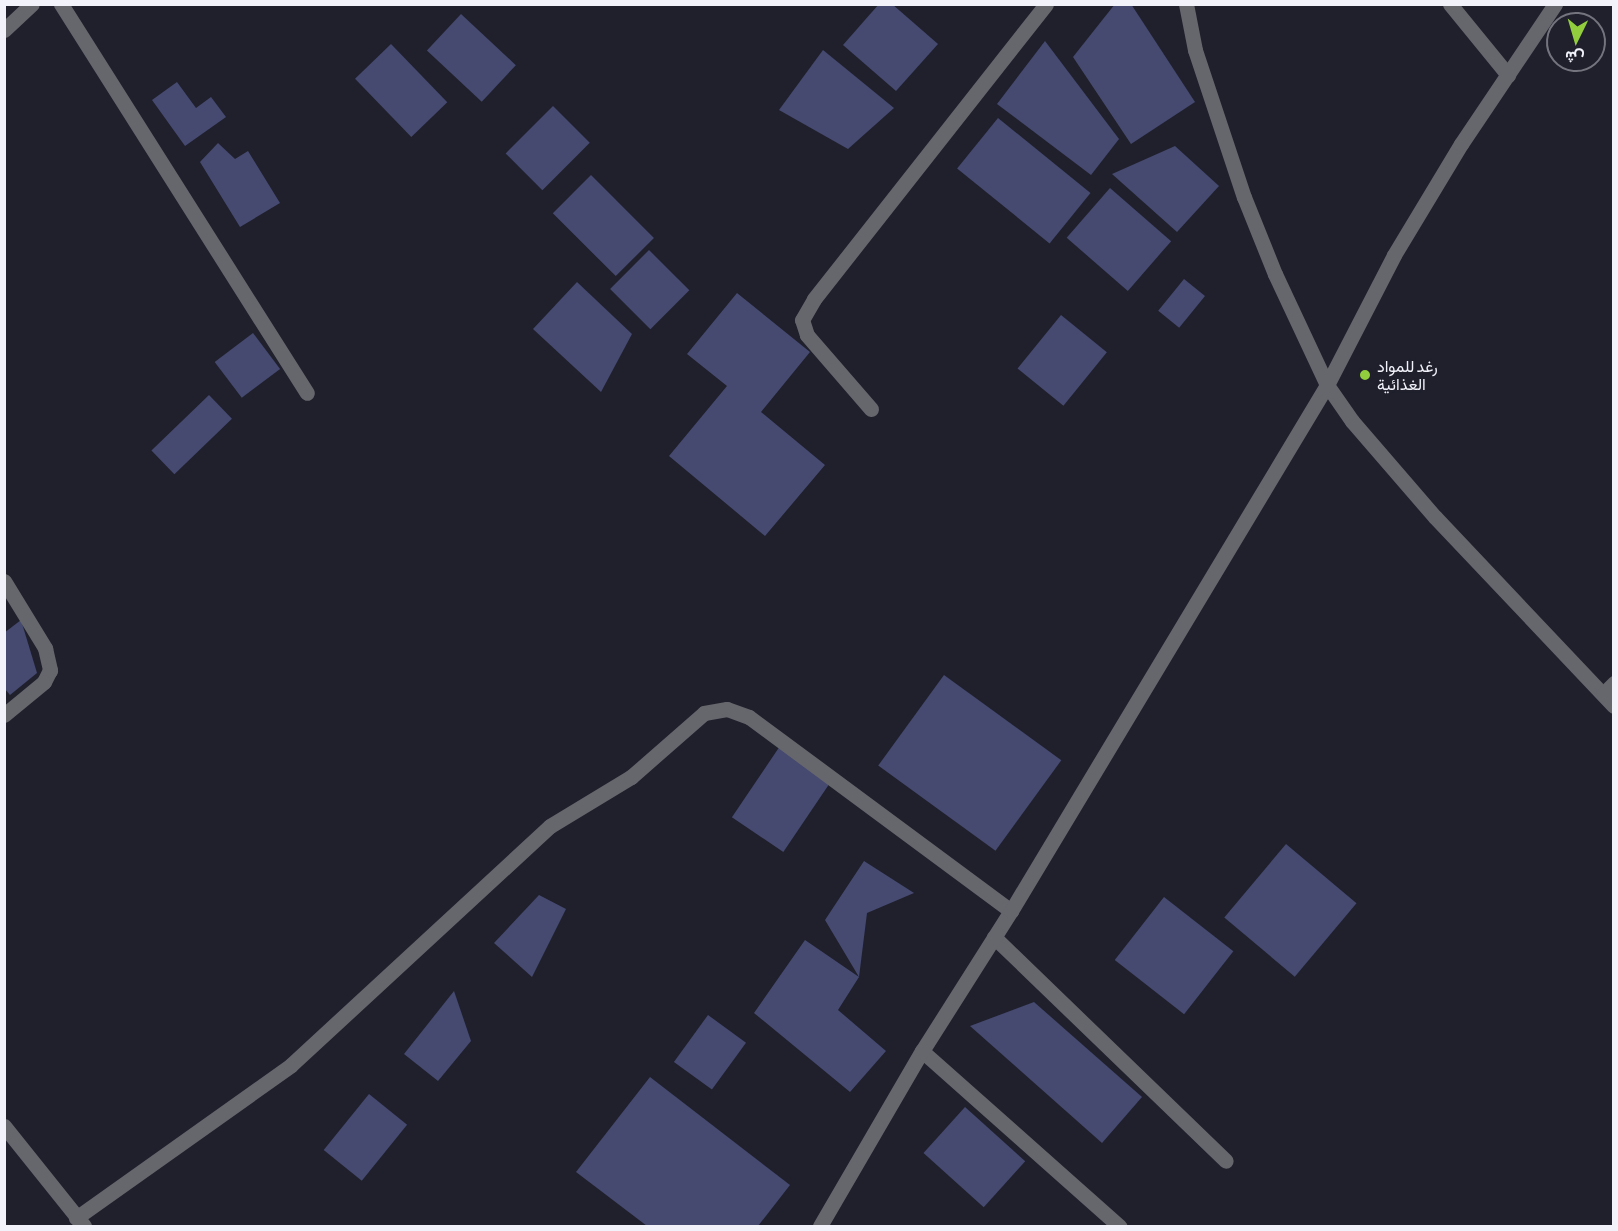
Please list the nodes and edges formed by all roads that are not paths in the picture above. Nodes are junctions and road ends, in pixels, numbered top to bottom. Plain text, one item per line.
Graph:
1 (32, 4) edge
2 (61, 4) edge
3 (1046, 4) edge
4 (1186, 4) edge
5 (1450, 4) edge
6 (1555, 4) edge
7 (4, 30) edge
8 (1508, 75) junction
9 (1328, 385) junction
10 (307, 393) dead end
11 (871, 409) dead end
12 (4, 581) edge
13 (1608, 689) edge
14 (1614, 706) edge
15 (4, 715) edge
16 (1011, 911) junction
17 (994, 937) junction
18 (922, 1051) junction
19 (4, 1126) edge
20 (1226, 1161) dead end
21 (80, 1222) edge
22 (820, 1227) edge
23 (1119, 1227) edge

1 - 7 street
2 - 10 street
3 - 11 street
4 - 9 street
5 - 8 street
6 - 8 street
8 - 9 street
9 - 13 street
9 - 16 street
12 - 15 street
13 - 14 street
16 - 17 street
16 - 21 street
17 - 18 street
17 - 20 street
18 - 22 street
18 - 23 street
19 - 21 street

